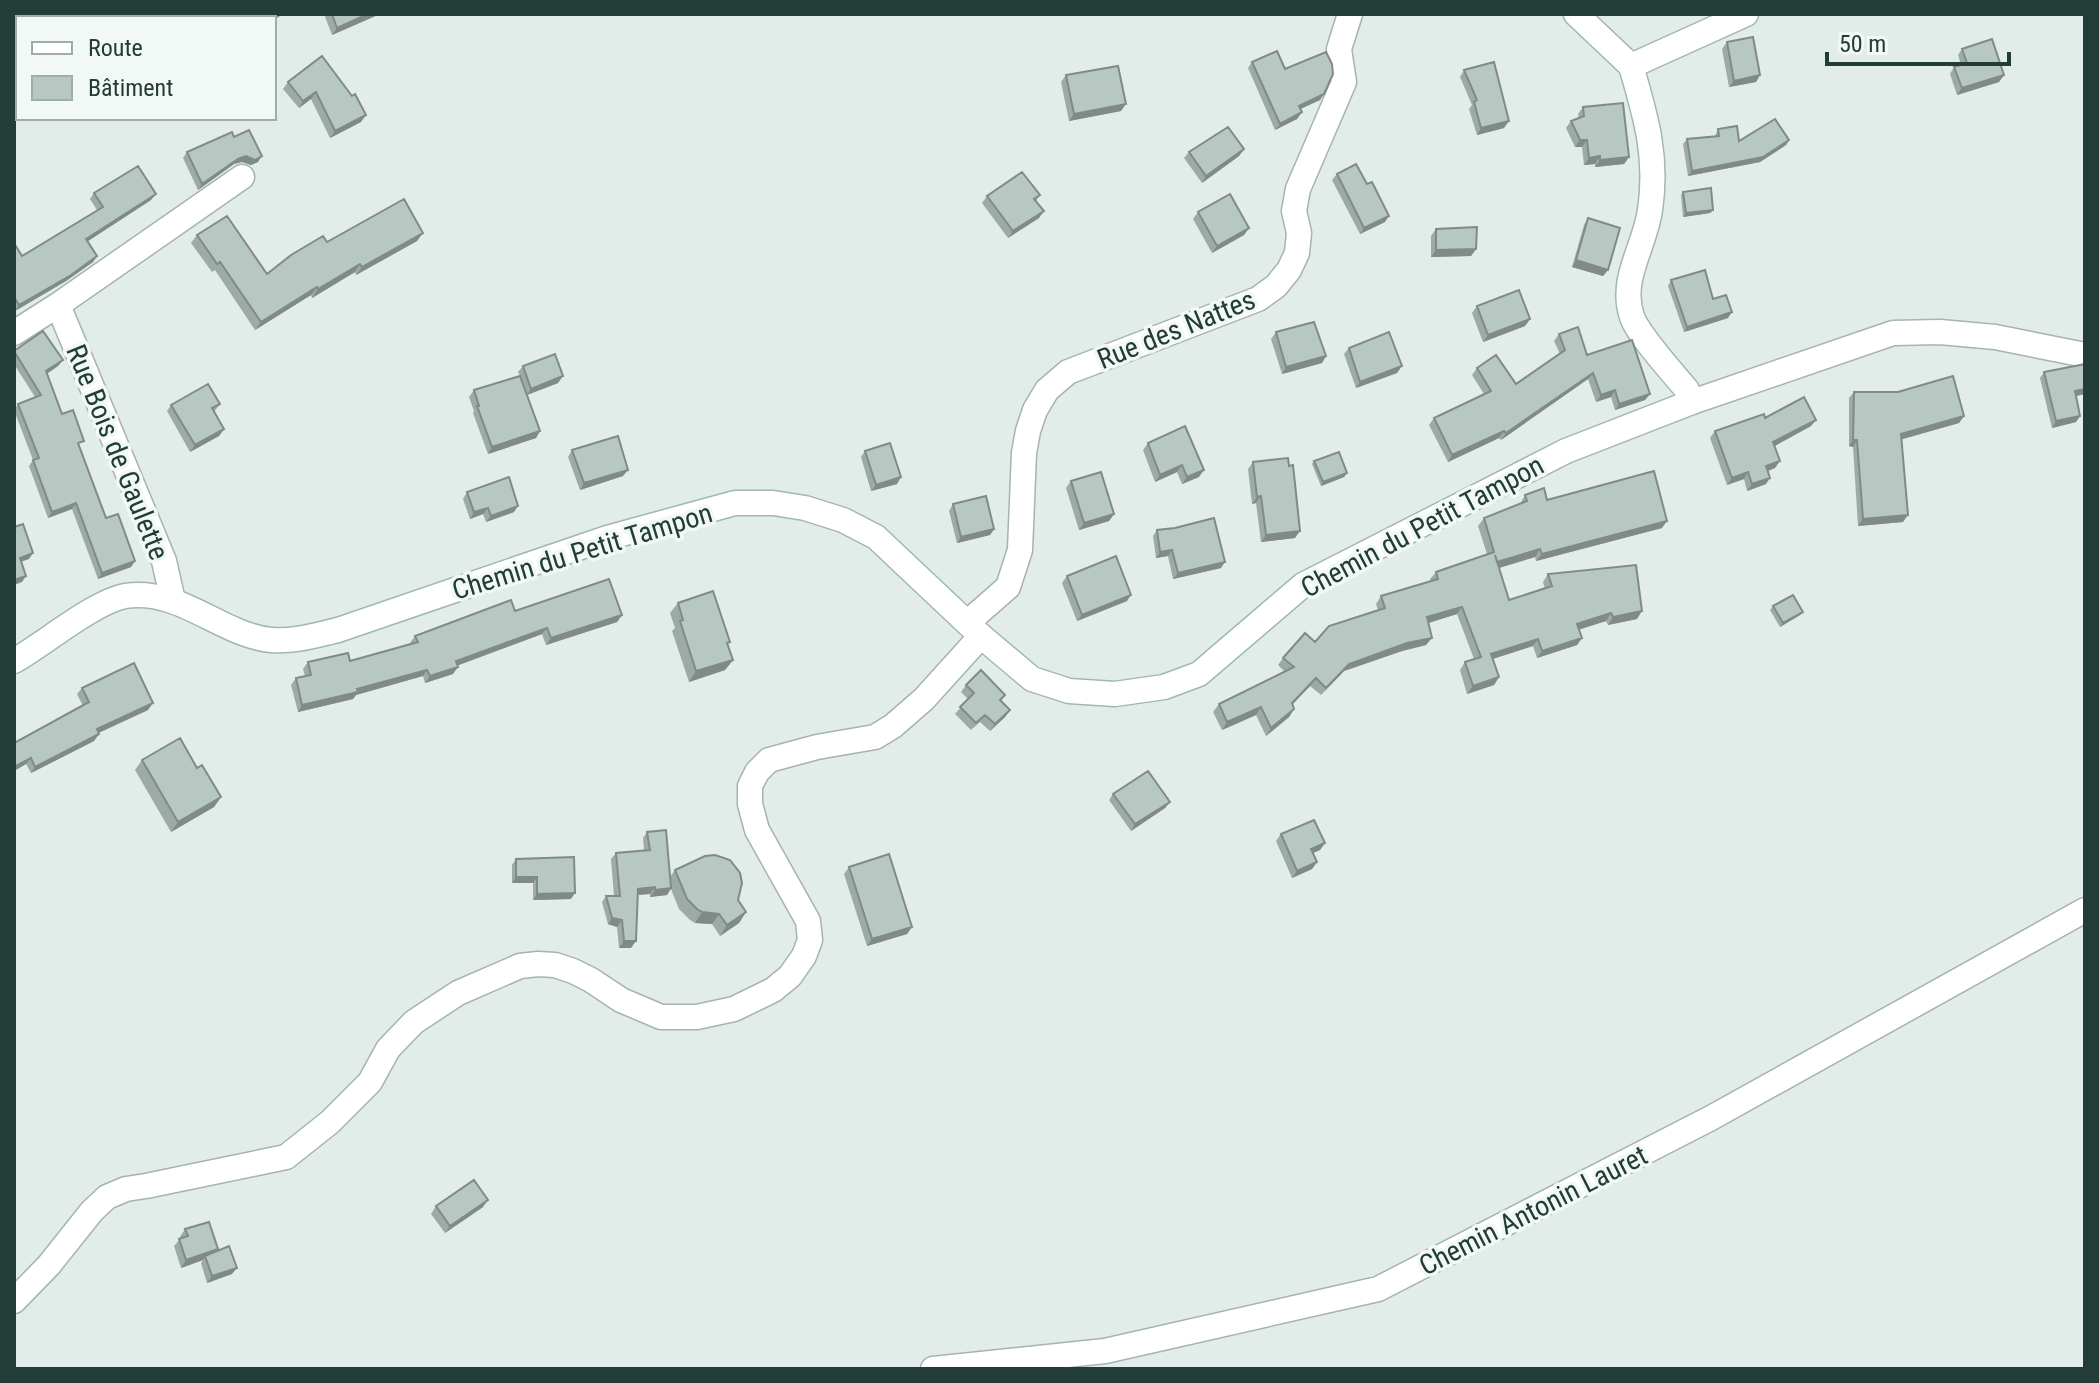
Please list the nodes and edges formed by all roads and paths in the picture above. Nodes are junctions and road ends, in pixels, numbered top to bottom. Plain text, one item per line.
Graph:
1 (1350, 14) edge
2 (1576, 14) edge
3 (1746, 14) edge
4 (1631, 66) junction
5 (242, 177) dead end
6 (58, 305) junction
7 (14, 333) edge
8 (2085, 355) edge
9 (1692, 402) junction
10 (173, 601) junction
11 (975, 629) junction
12 (14, 661) edge
13 (2085, 910) edge
14 (14, 1301) edge
15 (933, 1369) edge

1 - 11 street, Rue des Nattes
2 - 4 street
3 - 4 street
4 - 9 street
5 - 6 street, Rue Bois de Gaulette
6 - 7 street, Rue Bois de Gaulette
6 - 10 street, Rue Bois de Gaulette
8 - 9 street, Chemin du Petit Tampon
9 - 11 street, Chemin du Petit Tampon
10 - 11 street, Chemin du Petit Tampon
10 - 12 street, Chemin du Petit Tampon
11 - 14 street, Rue des Nattes
13 - 15 street, Chemin Antonin Lauret

